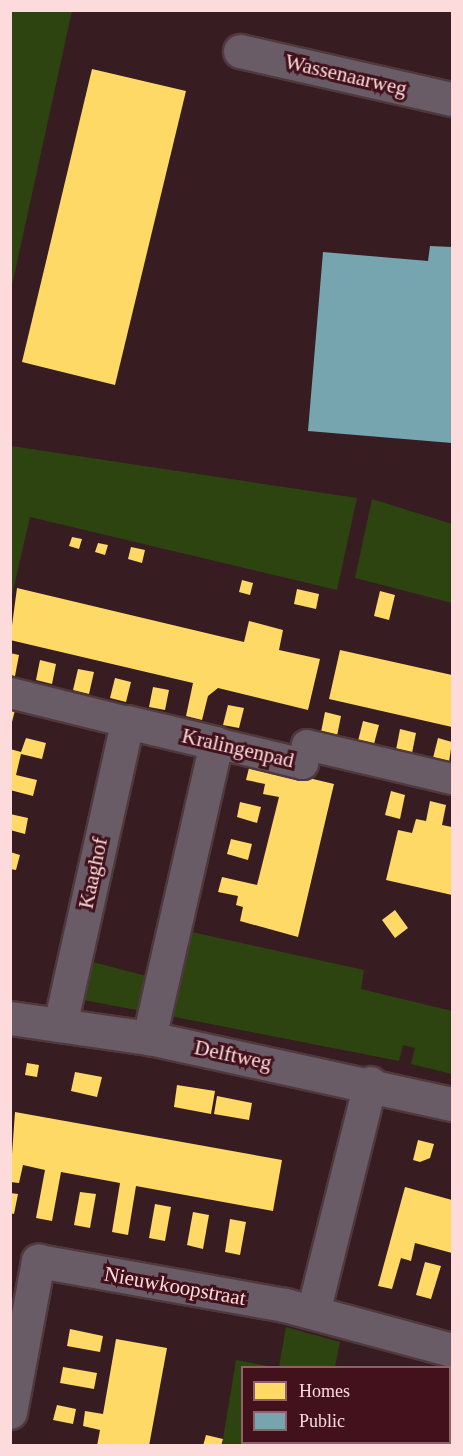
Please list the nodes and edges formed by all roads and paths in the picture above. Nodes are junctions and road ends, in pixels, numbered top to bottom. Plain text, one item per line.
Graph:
1 (240, 51) dead end
2 (453, 99) edge
3 (10, 693) edge
4 (127, 722) junction
5 (216, 743) junction
6 (453, 779) edge
7 (10, 1018) edge
8 (60, 1025) junction
9 (149, 1038) junction
10 (370, 1083) junction
11 (453, 1104) edge
12 (313, 1312) junction
13 (453, 1350) edge
14 (10, 1412) edge

1 - 2 street, Wassenaarweg
3 - 4 street, Kralingenpad
4 - 5 street, Kralingenpad
4 - 8 street, Kaaghof
5 - 6 street, Kralingenpad
5 - 9 street
7 - 8 street, Delftweg
8 - 9 street, Delftweg
9 - 10 street, Delftweg
10 - 11 street, Delftweg
10 - 12 street
12 - 13 street, Nieuwkoopstraat
12 - 14 street, Nieuwkoopstraat

